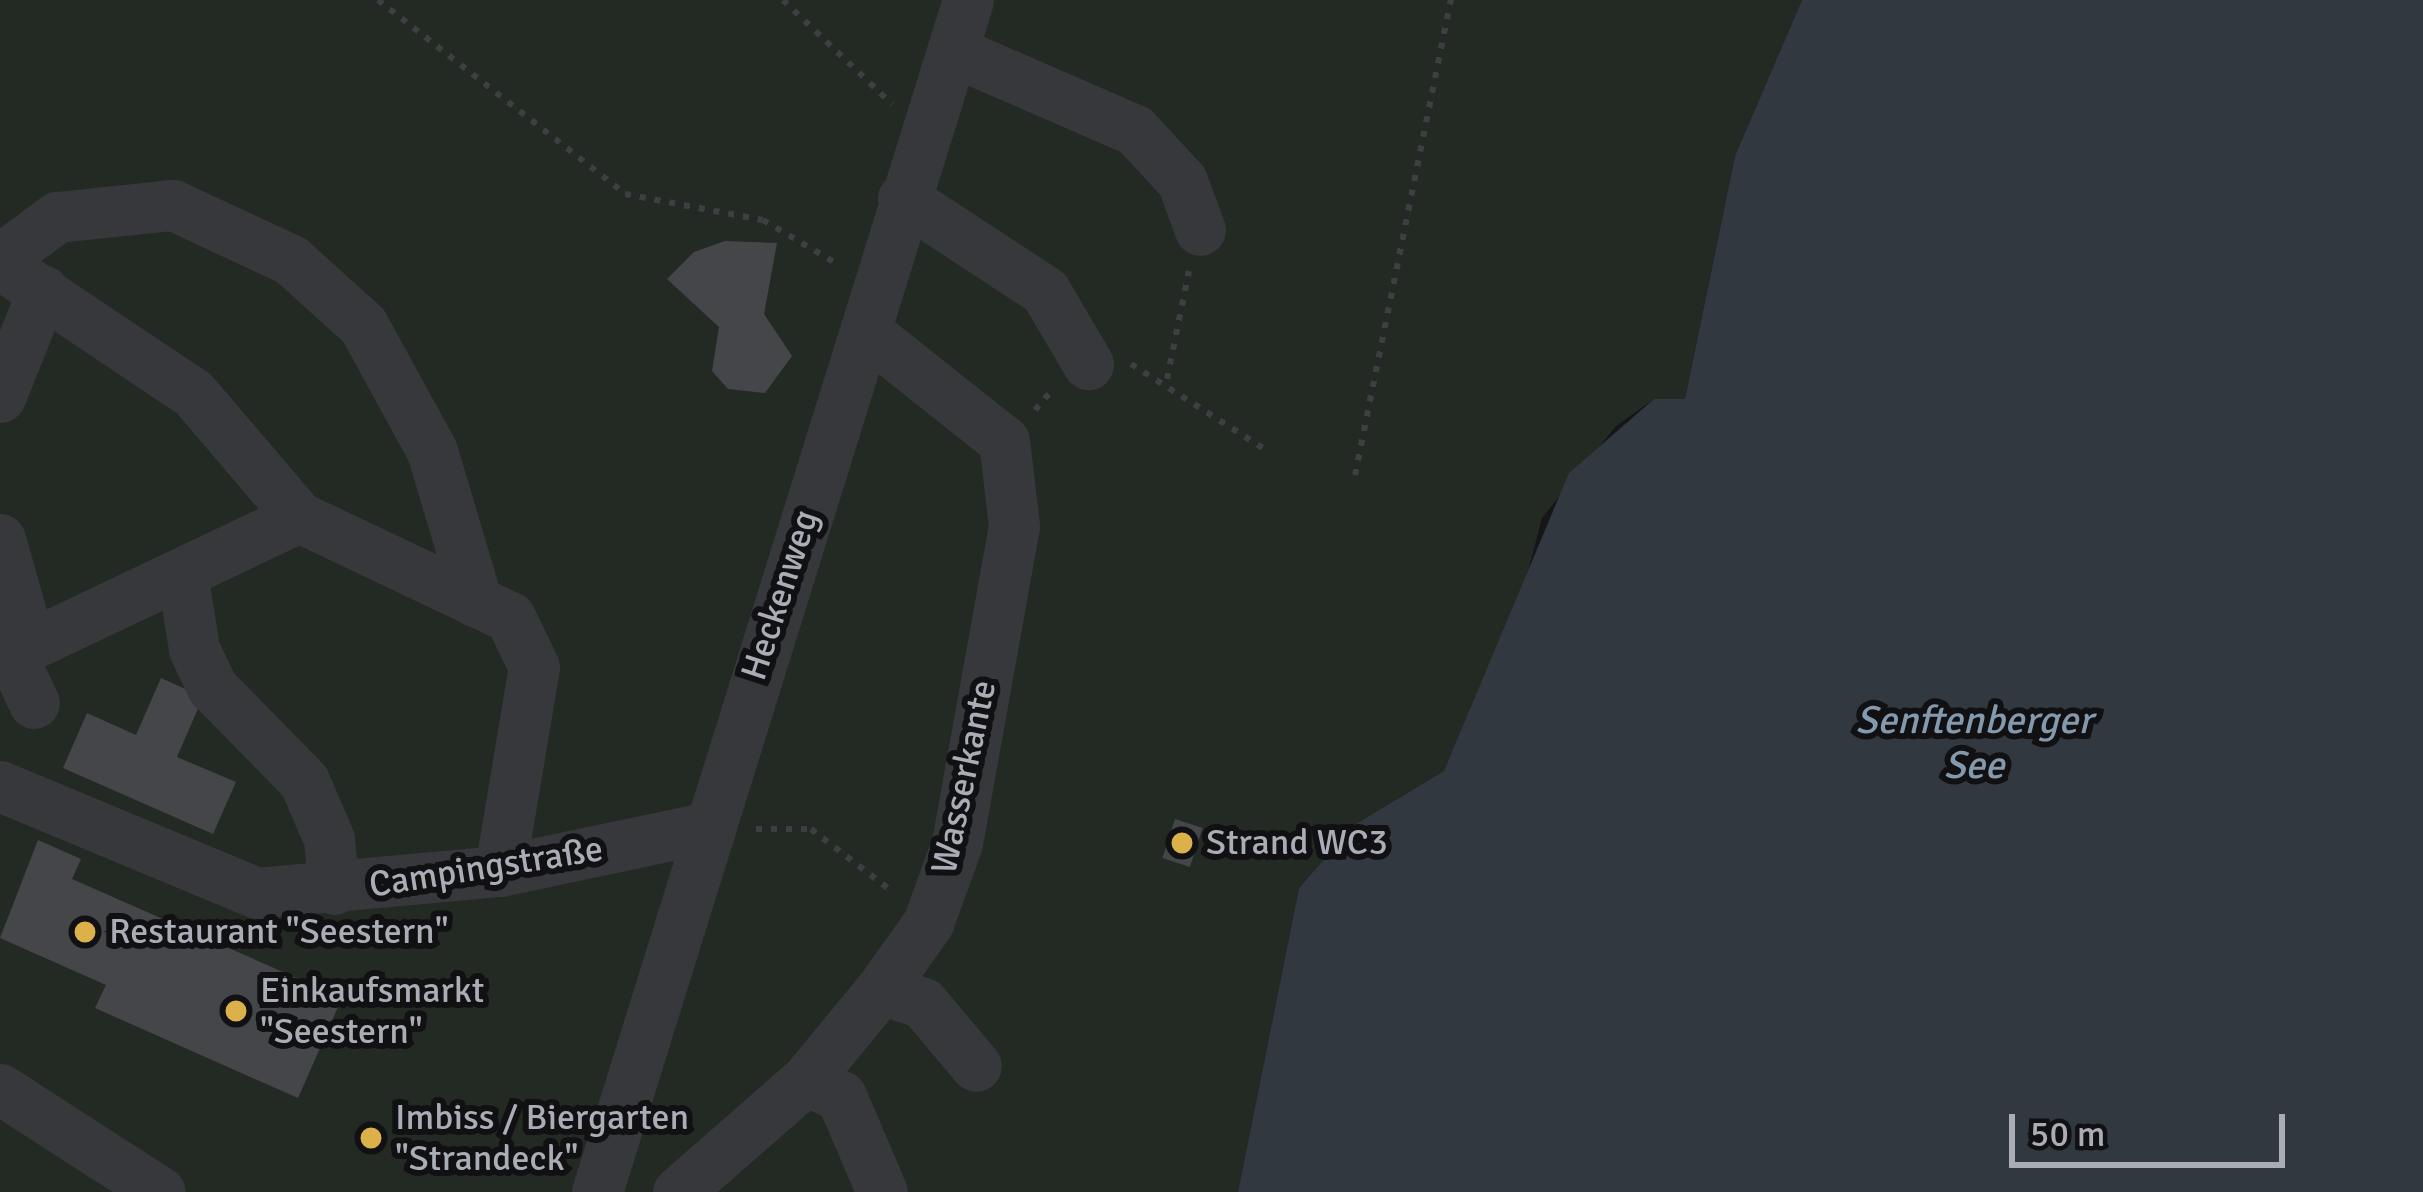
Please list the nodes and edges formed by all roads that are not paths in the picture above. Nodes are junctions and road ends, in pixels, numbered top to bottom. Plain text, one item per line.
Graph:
1 (968, 0) edge
2 (953, 51) junction
3 (903, 198) junction
4 (1200, 230) road end
5 (0, 261) edge
6 (43, 290) junction
7 (872, 309) junction
8 (1088, 364) dead end
9 (0, 398) edge
10 (298, 517) junction
11 (0, 539) edge
12 (182, 573) junction
13 (477, 602) junction
14 (14, 653) edge
15 (34, 703) dead end
16 (0, 786) edge
17 (704, 828) junction
18 (500, 871) junction
19 (334, 890) junction
20 (880, 989) junction
21 (976, 1066) dead end
22 (806, 1081) junction
23 (0, 1089) edge
24 (685, 1191) edge
25 (160, 1192) edge
26 (597, 1192) edge
27 (882, 1192) edge

1 - 2 street, Heckenweg
2 - 3 street, Heckenweg
2 - 4 street
3 - 7 street, Heckenweg
3 - 8 street
5 - 6 street
5 - 13 street
6 - 9 street
6 - 10 street
7 - 17 street, Heckenweg
7 - 20 street, Wasserkante
10 - 12 street
10 - 13 street
11 - 14 street
12 - 14 street
12 - 19 street
13 - 18 street
14 - 15 street
16 - 19 street, Campingstraße
17 - 18 street, Campingstraße
17 - 26 street, Heckenweg
18 - 19 street, Campingstraße
20 - 21 street
20 - 22 street, Wasserkante
22 - 24 street, Wasserkante
22 - 27 street
23 - 25 street

